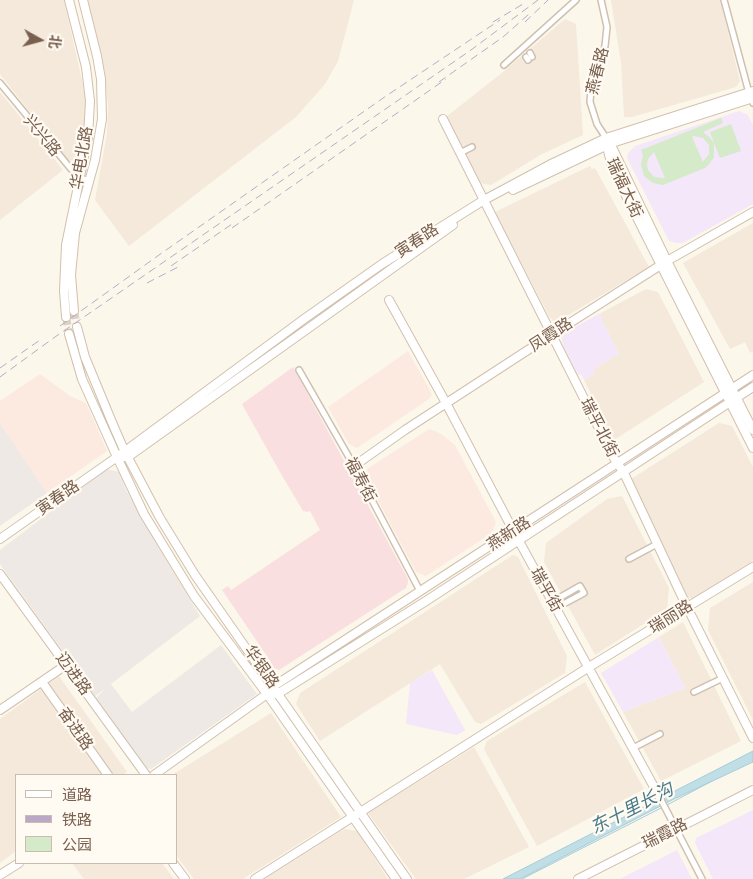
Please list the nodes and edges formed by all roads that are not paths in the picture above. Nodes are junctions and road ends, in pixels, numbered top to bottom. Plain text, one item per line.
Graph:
1 (69, 0) edge
2 (83, 0) edge
3 (576, 0) edge
4 (601, 0) edge
5 (724, 0) edge
6 (504, 65) dead end
7 (0, 83) edge
8 (752, 97) edge
9 (443, 119) dead end
10 (608, 143) junction
11 (472, 147) dead end
12 (460, 153) junction
13 (80, 178) junction
14 (90, 181) junction
15 (485, 202) junction
16 (753, 212) edge
17 (664, 263) junction
18 (389, 300) dead end
19 (74, 311) tunnel mouth
20 (66, 317) tunnel mouth
21 (77, 327) tunnel mouth
22 (68, 334) tunnel mouth
23 (551, 335) junction
24 (298, 370) dead end
25 (753, 375) edge
26 (753, 387) edge
27 (733, 388) junction
28 (725, 393) junction
29 (737, 397) junction
30 (730, 402) junction
31 (446, 403) junction
32 (753, 430) edge
33 (753, 448) edge
34 (126, 453) junction
35 (117, 457) junction
36 (616, 462) junction
37 (354, 466) junction
38 (623, 471) junction
39 (514, 532) junction
40 (0, 539) edge
41 (518, 540) junction
42 (657, 544) junction
43 (629, 559) dead end
44 (753, 566) edge
45 (0, 574) edge
46 (420, 591) junction
47 (554, 605) junction
48 (687, 607) junction
49 (66, 665) junction
50 (589, 667) junction
51 (723, 678) junction
52 (42, 682) junction
53 (274, 686) junction
54 (694, 692) dead end
55 (267, 694) junction
56 (279, 694) junction
57 (0, 710) edge
58 (660, 734) dead end
59 (753, 738) edge
60 (633, 748) junction
61 (107, 774) edge
62 (145, 774) edge
63 (155, 774) edge
64 (753, 790) edge
65 (659, 796) joint
66 (357, 815) junction
67 (675, 828) junction
68 (17, 864) edge
69 (174, 864) edge
70 (0, 875) edge
71 (185, 879) edge
72 (255, 879) edge
73 (396, 879) edge
74 (407, 879) edge
75 (578, 879) edge
76 (702, 879) edge

1 - 13 street, 华电北路
2 - 14 street, 华电北路
3 - 6 street
4 - 10 street, 燕春路
5 - 8 street
7 - 13 street, 兴兴路
8 - 10 street, 寅春路
9 - 12 street, 瑞平北街
10 - 15 street, 寅春路
10 - 17 street, 瑞福大街
11 - 12 street
12 - 15 street, 瑞平北街
13 - 14 street
13 - 20 street, 华电北路
14 - 19 street, 华电北路
15 - 23 street, 瑞平北街
15 - 34 street, 寅春路
16 - 17 street, 凤霞路
17 - 23 street, 凤霞路
17 - 27 street, 瑞福大街
17 - 28 street, 瑞福大街
18 - 31 street, 瑞平街
21 - 34 street
22 - 35 street
23 - 31 street, 凤霞路
23 - 36 street, 瑞平北街
24 - 37 street, 福寿街
25 - 27 street, 燕新路
26 - 29 street, 燕新路
27 - 28 street, 燕新路
27 - 29 street, 瑞福大街
28 - 30 street, 瑞福大街
28 - 36 street, 燕新路
29 - 30 street, 燕新路
29 - 32 street, 瑞福大街
30 - 33 street, 瑞福大街
30 - 38 street, 燕新路
31 - 37 street, 凤霞路
31 - 39 street, 瑞平街
34 - 35 street
34 - 53 street, 华银路
35 - 40 street, 寅春路
35 - 55 street, 华银路
36 - 38 street, 瑞平北街
36 - 39 street, 燕新路
37 - 46 street, 福寿街
38 - 41 street, 燕新路
38 - 42 street, 瑞平北街
39 - 41 street, 瑞平街
39 - 46 street, 燕新路
41 - 47 street, 瑞平街
41 - 56 street, 燕新路
42 - 43 street
42 - 48 street, 瑞平北街
44 - 48 street, 瑞丽路
45 - 49 street, 迈进路
46 - 53 street, 燕新路
47 - 47 street
47 - 50 street, 瑞平街
48 - 50 street, 瑞丽路
48 - 51 street, 瑞平北街
49 - 52 street
49 - 62 street, 迈进路
50 - 60 street, 瑞平街
50 - 66 street, 瑞丽路
51 - 54 street
51 - 59 street, 瑞平北街
52 - 57 street
52 - 61 street, 奋进路
53 - 55 street, 燕新路
53 - 56 street, 华银路
55 - 56 street
55 - 63 street, 燕新路
55 - 66 street, 华银路
56 - 66 street, 华银路
58 - 60 street
60 - 65 street, 瑞平街
64 - 67 street, 瑞霞路
65 - 67 street, 瑞平街
66 - 72 street, 瑞丽路
66 - 73 street, 华银路
66 - 74 street, 华银路
67 - 75 street, 瑞霞路
67 - 76 street, 瑞平街
68 - 70 street
69 - 71 street

